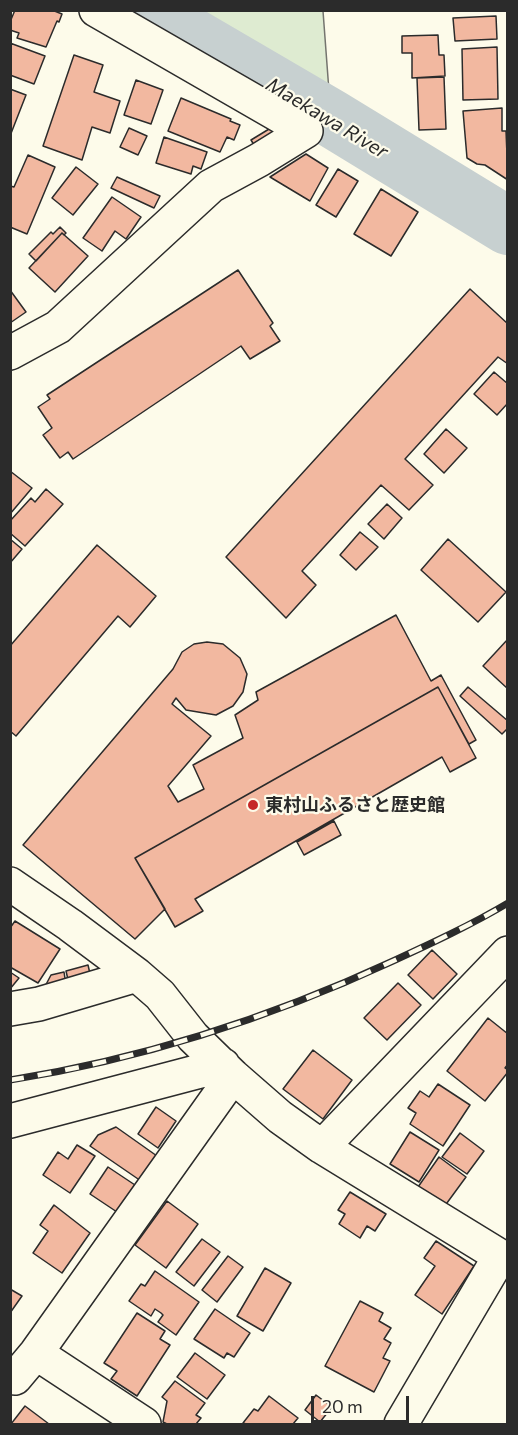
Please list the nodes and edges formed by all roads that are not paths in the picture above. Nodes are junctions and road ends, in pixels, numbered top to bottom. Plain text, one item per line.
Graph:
1 (96, 10) edge
2 (10, 353) edge
3 (10, 884) edge
4 (507, 953) edge
5 (137, 975) junction
6 (10, 1009) edge
7 (228, 1071) junction
8 (10, 1121) edge
9 (322, 1148) junction
10 (504, 1258) edge
11 (36, 1353) junction
12 (10, 1376) edge
13 (144, 1425) edge
14 (401, 1425) edge

1 - 2 street
3 - 5 street
4 - 9 street
5 - 6 street
5 - 7 street
7 - 8 street
7 - 9 street
7 - 11 street
9 - 10 street
10 - 14 street
11 - 12 street
11 - 13 street

